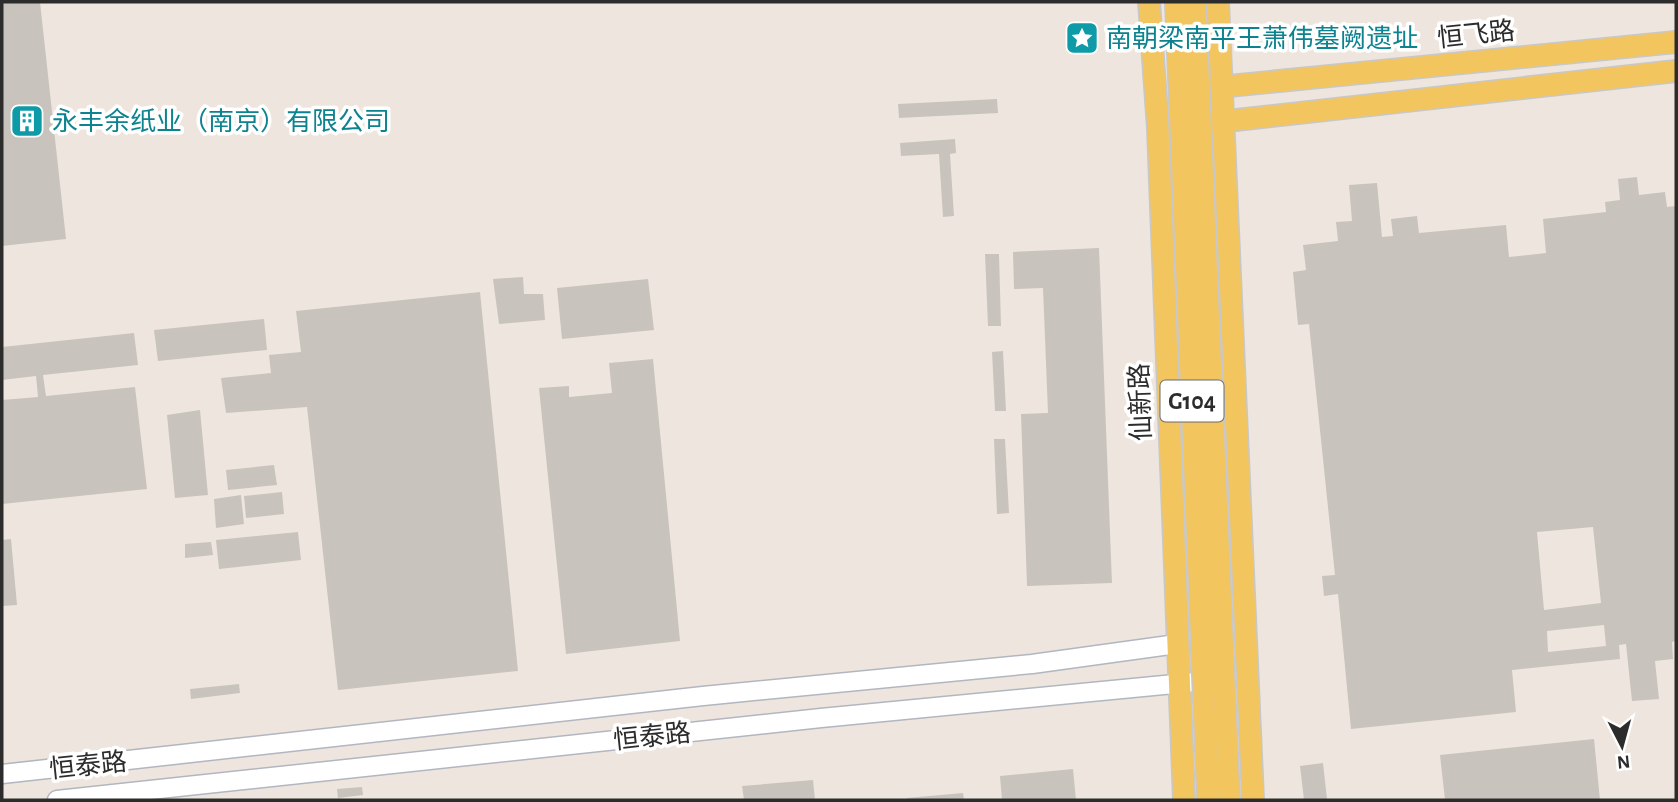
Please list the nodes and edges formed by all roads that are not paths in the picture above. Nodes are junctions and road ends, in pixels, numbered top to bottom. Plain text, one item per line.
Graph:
1 (1149, 2) edge
2 (1175, 2) edge
3 (1195, 2) edge
4 (1218, 2) edge
5 (1676, 42) edge
6 (1676, 71) edge
7 (1221, 87) junction
8 (1156, 92) junction
9 (1223, 122) junction
10 (1158, 128) junction
11 (1177, 645) junction
12 (1248, 677) junction
13 (1179, 684) junction
14 (2, 774) edge
15 (57, 800) edge
16 (1184, 800) edge
17 (1208, 800) edge
18 (1229, 800) edge
19 (1253, 800) edge

1 - 8 main road, 仙新路
2 - 17 main road, 仙新路 / G104, bridge
3 - 18 main road, bridge
4 - 7 main road
5 - 7 main road, 恒飞路
6 - 9 main road
7 - 8 main road, 恒飞路
7 - 9 main road
8 - 10 main road, 仙新路
9 - 10 main road
9 - 12 main road
10 - 11 main road, 仙新路
11 - 13 main road, 仙新路
11 - 14 street, 恒泰路
12 - 13 street, 恒泰路
12 - 19 main road
13 - 15 street, 恒泰路
13 - 16 main road, 仙新路

